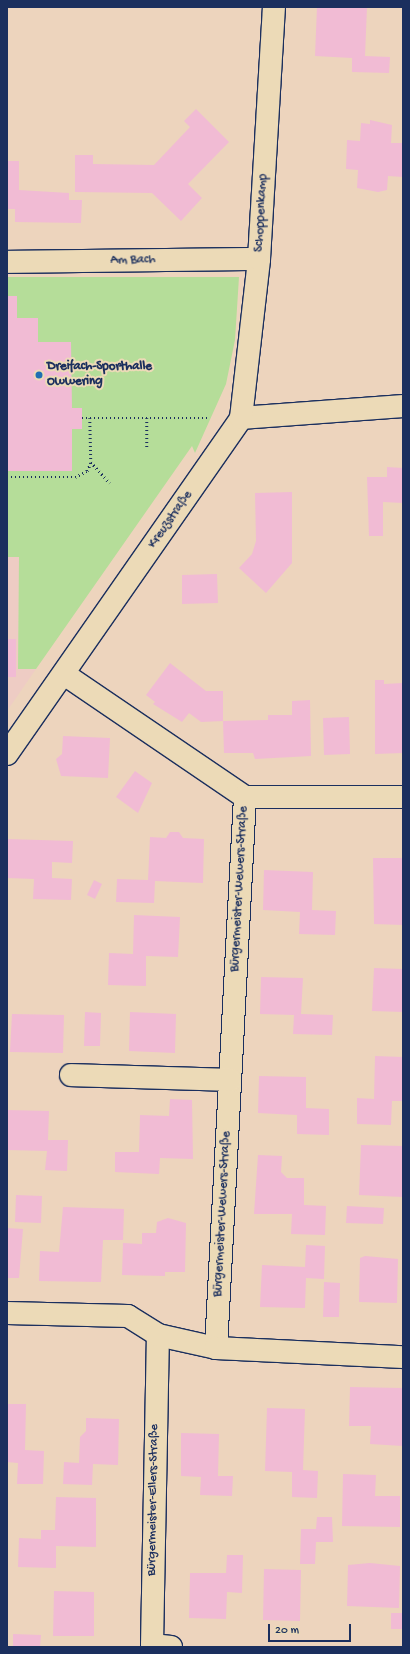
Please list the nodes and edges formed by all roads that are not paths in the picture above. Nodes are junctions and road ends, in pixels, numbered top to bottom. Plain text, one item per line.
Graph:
1 (274, 7) edge
2 (259, 259) junction
3 (7, 262) edge
4 (403, 406) edge
5 (241, 418) junction
6 (64, 674) junction
7 (7, 754) edge
8 (245, 797) junction
9 (403, 797) edge
10 (71, 1075) dead end
11 (230, 1080) junction
12 (7, 1313) edge
13 (158, 1335) junction
14 (216, 1348) junction
15 (403, 1357) edge
16 (171, 1647) edge

1 - 2 street, Schoppenkamp
2 - 3 street, Am Bach
2 - 5 street, Schoppenkamp
4 - 5 street
5 - 6 street, Kreuzstraße
6 - 7 street, Kreuzstraße
6 - 8 street, Bürgermeister-Wewers-Straße
8 - 9 street
8 - 11 street, Bürgermeister-Wewers-Straße
10 - 11 street
11 - 14 street, Bürgermeister-Wewers-Straße
12 - 13 street
13 - 14 street
13 - 16 street, Bürgermeister-Ellers-Straße
14 - 15 street

